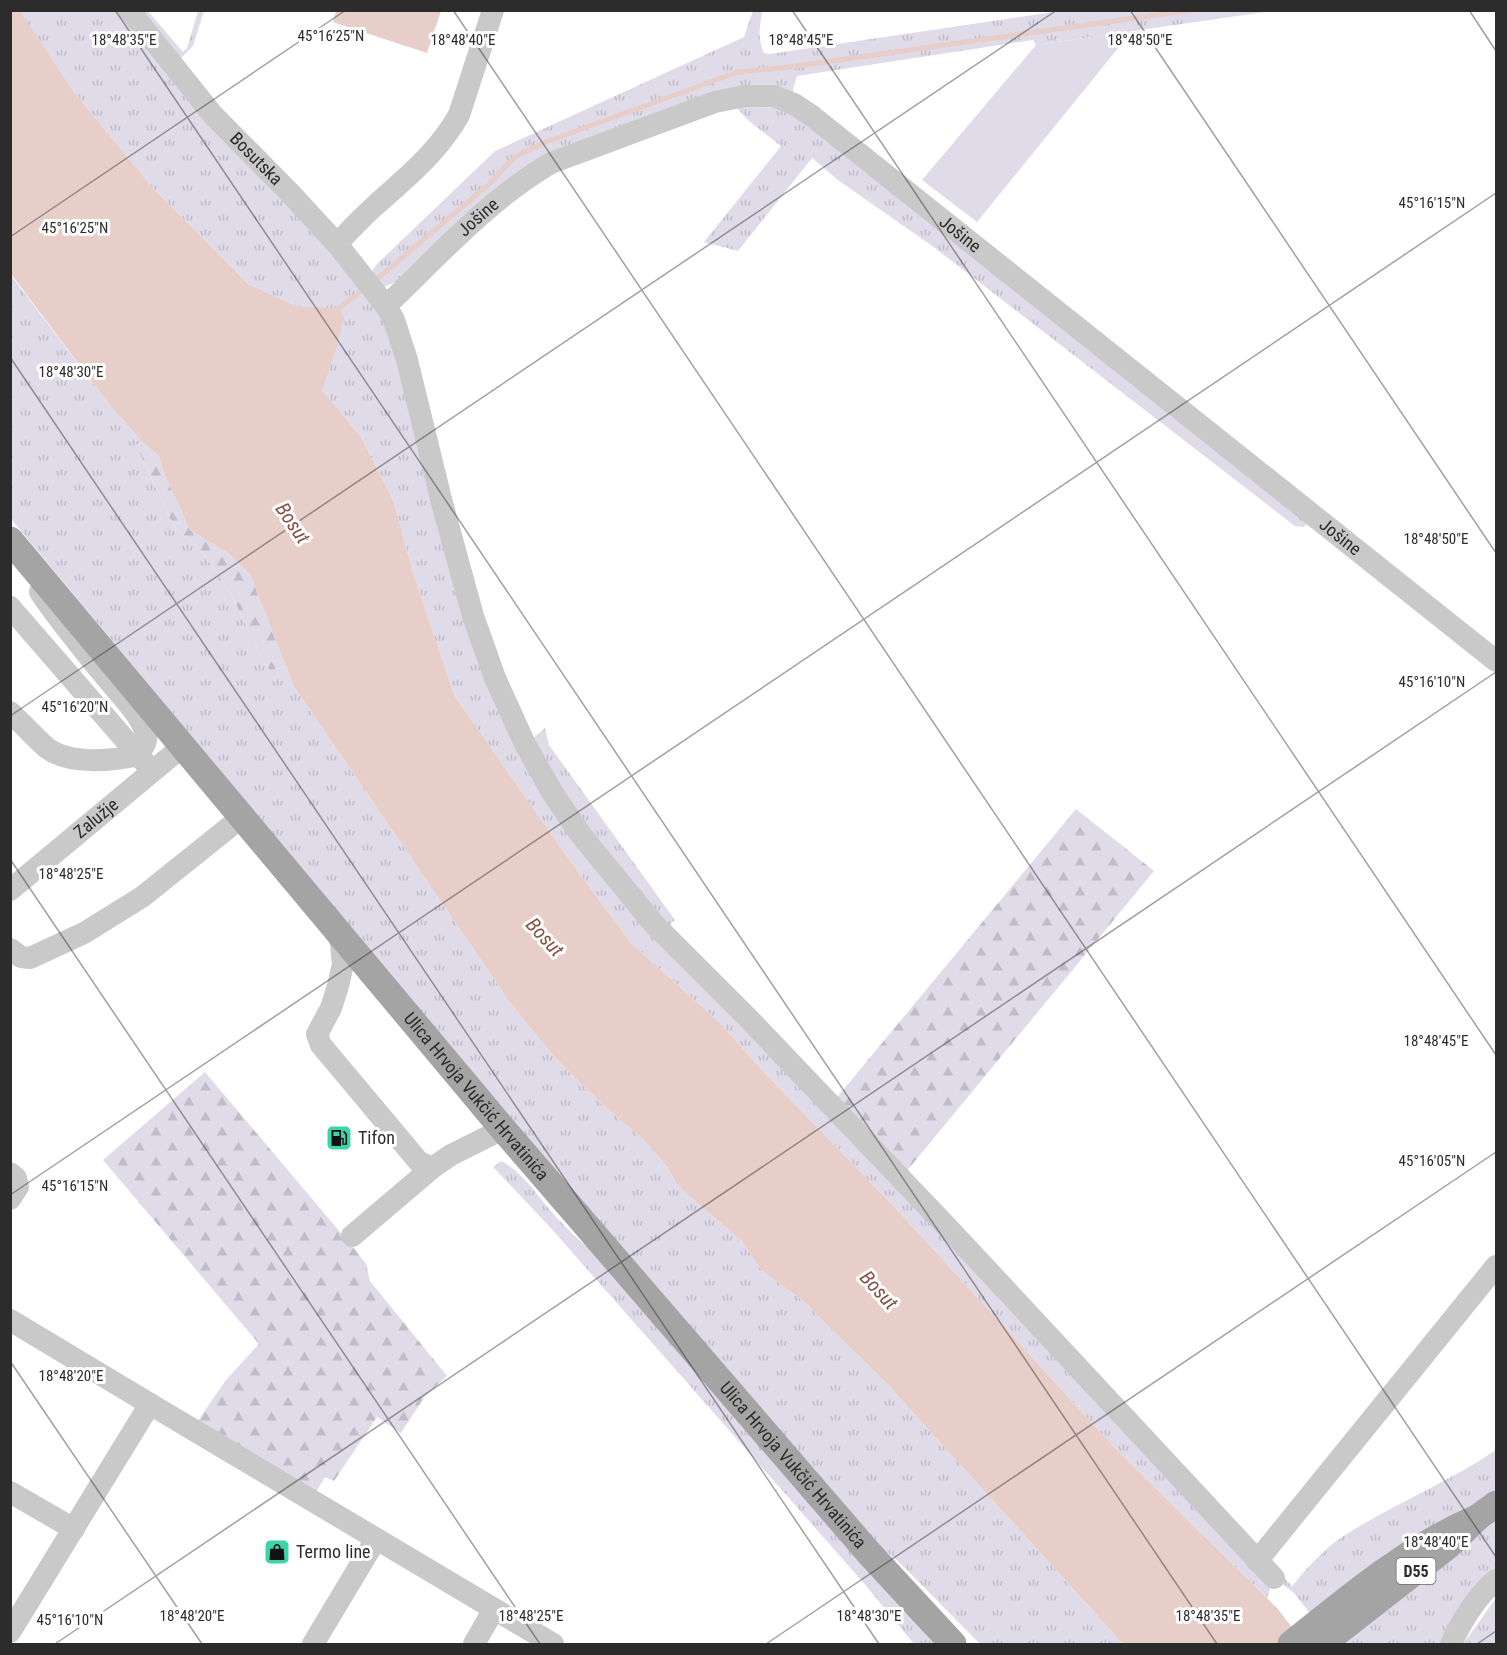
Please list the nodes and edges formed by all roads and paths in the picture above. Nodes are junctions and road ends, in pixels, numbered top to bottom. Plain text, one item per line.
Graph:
1 (129, 10) edge
2 (493, 10) edge
3 (337, 243) junction
4 (386, 306) junction
5 (10, 540) edge
6 (37, 572) junction
7 (10, 607) edge
8 (1497, 661) edge
9 (10, 712) edge
10 (183, 746) junction
11 (145, 763) junction
12 (242, 817) junction
13 (10, 890) edge
14 (340, 936) junction
15 (10, 949) edge
16 (503, 1129) junction
17 (432, 1168) junction
18 (10, 1173) edge
19 (10, 1199) edge
20 (352, 1236) dead end
21 (1497, 1266) edge
22 (10, 1320) edge
23 (150, 1404) junction
24 (10, 1492) edge
25 (1487, 1511) edge
26 (74, 1528) junction
27 (376, 1539) junction
28 (1257, 1561) junction
29 (1274, 1578) dead end
30 (1497, 1580) edge
31 (494, 1609) junction
32 (1346, 1612) junction
33 (10, 1632) edge
34 (313, 1644) edge
35 (474, 1644) edge
36 (553, 1644) edge
37 (953, 1644) edge
38 (1291, 1644) edge
39 (1322, 1644) edge
40 (1451, 1644) edge

1 - 3 street, Bosutska
2 - 3 street
3 - 4 street, Bosutska
4 - 8 street, Jošine
4 - 28 street, Bosutska
5 - 6 main road, Ulica Hrvoja Vukčić Hrvatinića
6 - 10 main road, Ulica Hrvoja Vukčić Hrvatinića
6 - 11 street
7 - 11 street
9 - 11 street
10 - 11 street, Zalužje
10 - 12 main road, Ulica Hrvoja Vukčić Hrvatinića
11 - 13 street, Zalužje
12 - 14 main road, Ulica Hrvoja Vukčić Hrvatinića
12 - 15 street
14 - 16 main road, Ulica Hrvoja Vukčić Hrvatinića
14 - 17 street
16 - 17 street
16 - 37 main road, Ulica Hrvoja Vukčić Hrvatinića
17 - 20 street
18 - 19 street
21 - 28 street
22 - 23 street
23 - 26 street
23 - 27 street
24 - 26 street
25 - 32 main road, D55
26 - 33 street
27 - 31 street
27 - 34 street
28 - 29 street, Bosutska
30 - 40 street
31 - 35 street
31 - 36 street
32 - 38 main road, D55
32 - 39 main road, D55

